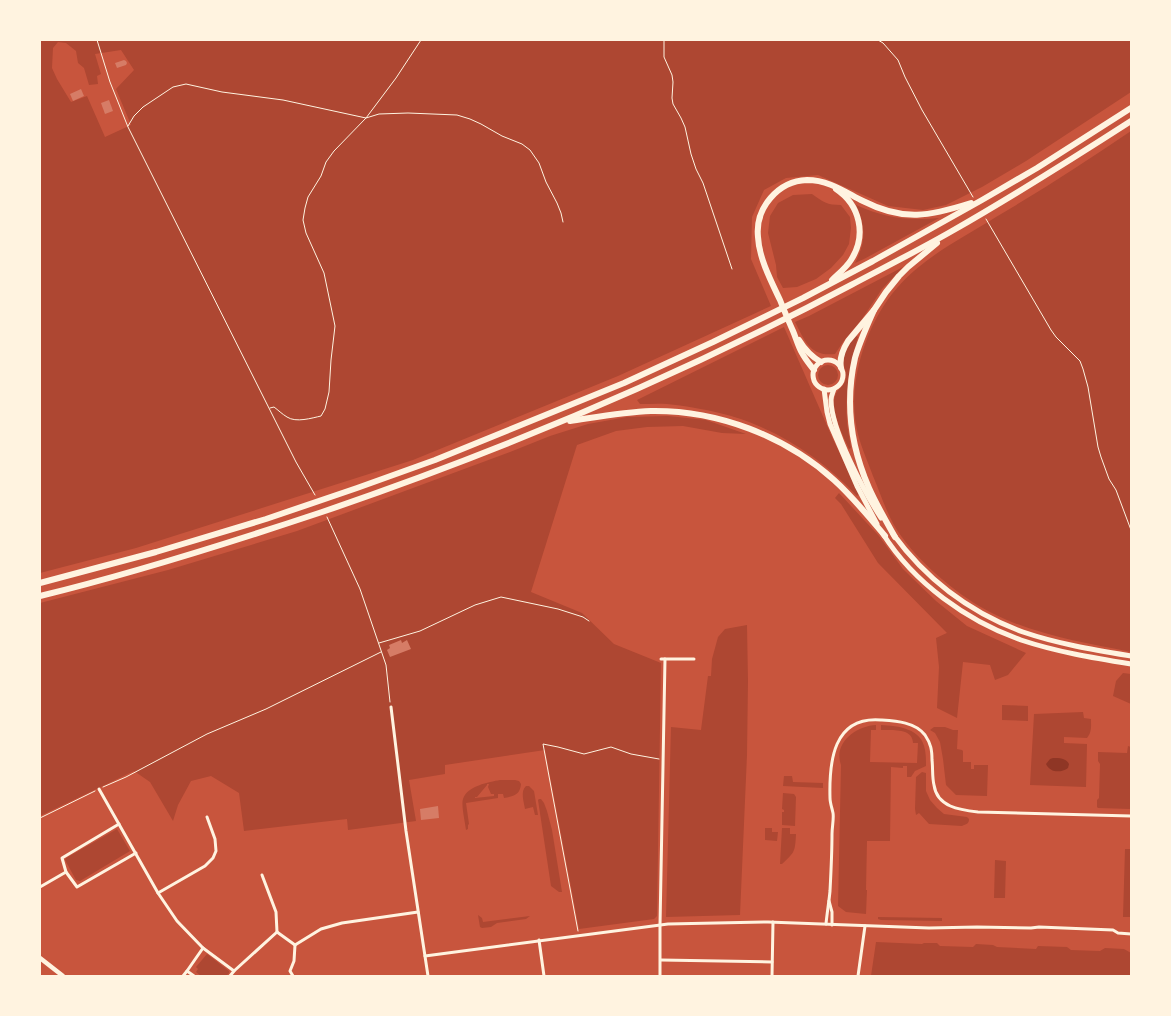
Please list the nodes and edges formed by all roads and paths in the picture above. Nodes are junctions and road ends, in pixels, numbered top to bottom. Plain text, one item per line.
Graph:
1 (97, 40) edge
2 (421, 40) edge
3 (664, 40) edge
4 (878, 40) edge
5 (1131, 108) edge
6 (366, 118) junction
7 (1131, 121) edge
8 (128, 127) junction
9 (824, 182) junction
10 (967, 186) dead end
11 (982, 200) junction
12 (563, 222) dead end
13 (993, 231) dead end
14 (950, 232) junction
15 (732, 269) dead end
16 (826, 285) junction
17 (874, 310) junction
18 (792, 329) junction
19 (821, 362) junction
20 (841, 368) junction
21 (814, 370) junction
22 (834, 388) junction
23 (824, 389) junction
24 (270, 408) junction
25 (561, 422) junction
26 (311, 486) dead end
27 (332, 526) dead end
28 (1131, 530) edge
29 (885, 536) junction
30 (894, 537) junction
31 (40, 583) edge
32 (40, 596) edge
33 (589, 621) dead end
34 (379, 643) junction
35 (381, 652) junction
36 (1131, 656) edge
37 (694, 659) dead end
38 (1131, 664) edge
39 (391, 707) joint
40 (663, 760) junction
41 (99, 789) junction
42 (1131, 816) edge
43 (40, 818) edge
44 (207, 818) dead end
45 (119, 824) junction
46 (136, 853) junction
47 (66, 872) junction
48 (262, 874) dead end
49 (40, 887) edge
50 (158, 893) junction
51 (829, 898) junction
52 (418, 912) junction
53 (773, 922) junction
54 (826, 924) junction
55 (832, 924) junction
56 (660, 925) junction
57 (865, 926) junction
58 (277, 932) junction
59 (578, 932) dead end
60 (1131, 934) edge
61 (539, 940) junction
62 (295, 945) junction
63 (203, 948) junction
64 (425, 956) junction
65 (40, 958) edge
66 (661, 960) junction
67 (772, 962) junction
68 (187, 971) junction
69 (234, 971) junction
70 (63, 976) edge
71 (183, 976) edge
72 (194, 976) edge
73 (230, 976) edge
74 (293, 976) edge
75 (428, 976) edge
76 (544, 976) edge
77 (660, 976) edge
78 (772, 976) edge
79 (858, 976) edge

1 - 8 path
2 - 6 path
3 - 15 path
4 - 10 path
5 - 11 highway
6 - 8 path
6 - 12 path
6 - 24 path
7 - 14 highway
8 - 24 path
9 - 11 highway
9 - 16 highway
9 - 18 highway
11 - 16 highway
13 - 28 path
14 - 17 highway
14 - 25 highway
16 - 31 highway
17 - 20 highway
17 - 30 highway
18 - 19 highway
18 - 21 highway
19 - 20 main road
19 - 21 main road
20 - 22 main road
21 - 23 main road
22 - 23 main road
22 - 30 main road
23 - 29 main road
24 - 26 path
25 - 29 highway
25 - 32 highway
27 - 34 path
29 - 38 main road
30 - 36 main road
33 - 34 path
34 - 35 path
35 - 39 path
35 - 41 path
37 - 40 street
39 - 52 street
40 - 56 street
40 - 59 path
41 - 43 path
41 - 45 street
42 - 51 street
44 - 50 street
45 - 46 street
45 - 47 street
46 - 47 street
46 - 50 street
47 - 49 street
48 - 58 street
50 - 63 street
51 - 54 street
51 - 55 street
52 - 62 street
52 - 64 street
53 - 54 street
53 - 56 street
53 - 67 street
54 - 55 street
55 - 57 street
56 - 61 street
56 - 66 street
57 - 60 street
57 - 79 street
58 - 62 street
58 - 69 street
61 - 64 street
61 - 76 street
62 - 74 street
63 - 68 street
63 - 69 street
64 - 75 street
65 - 70 main road
66 - 67 street
66 - 77 street
67 - 78 street
68 - 71 street
68 - 72 street
69 - 73 street

